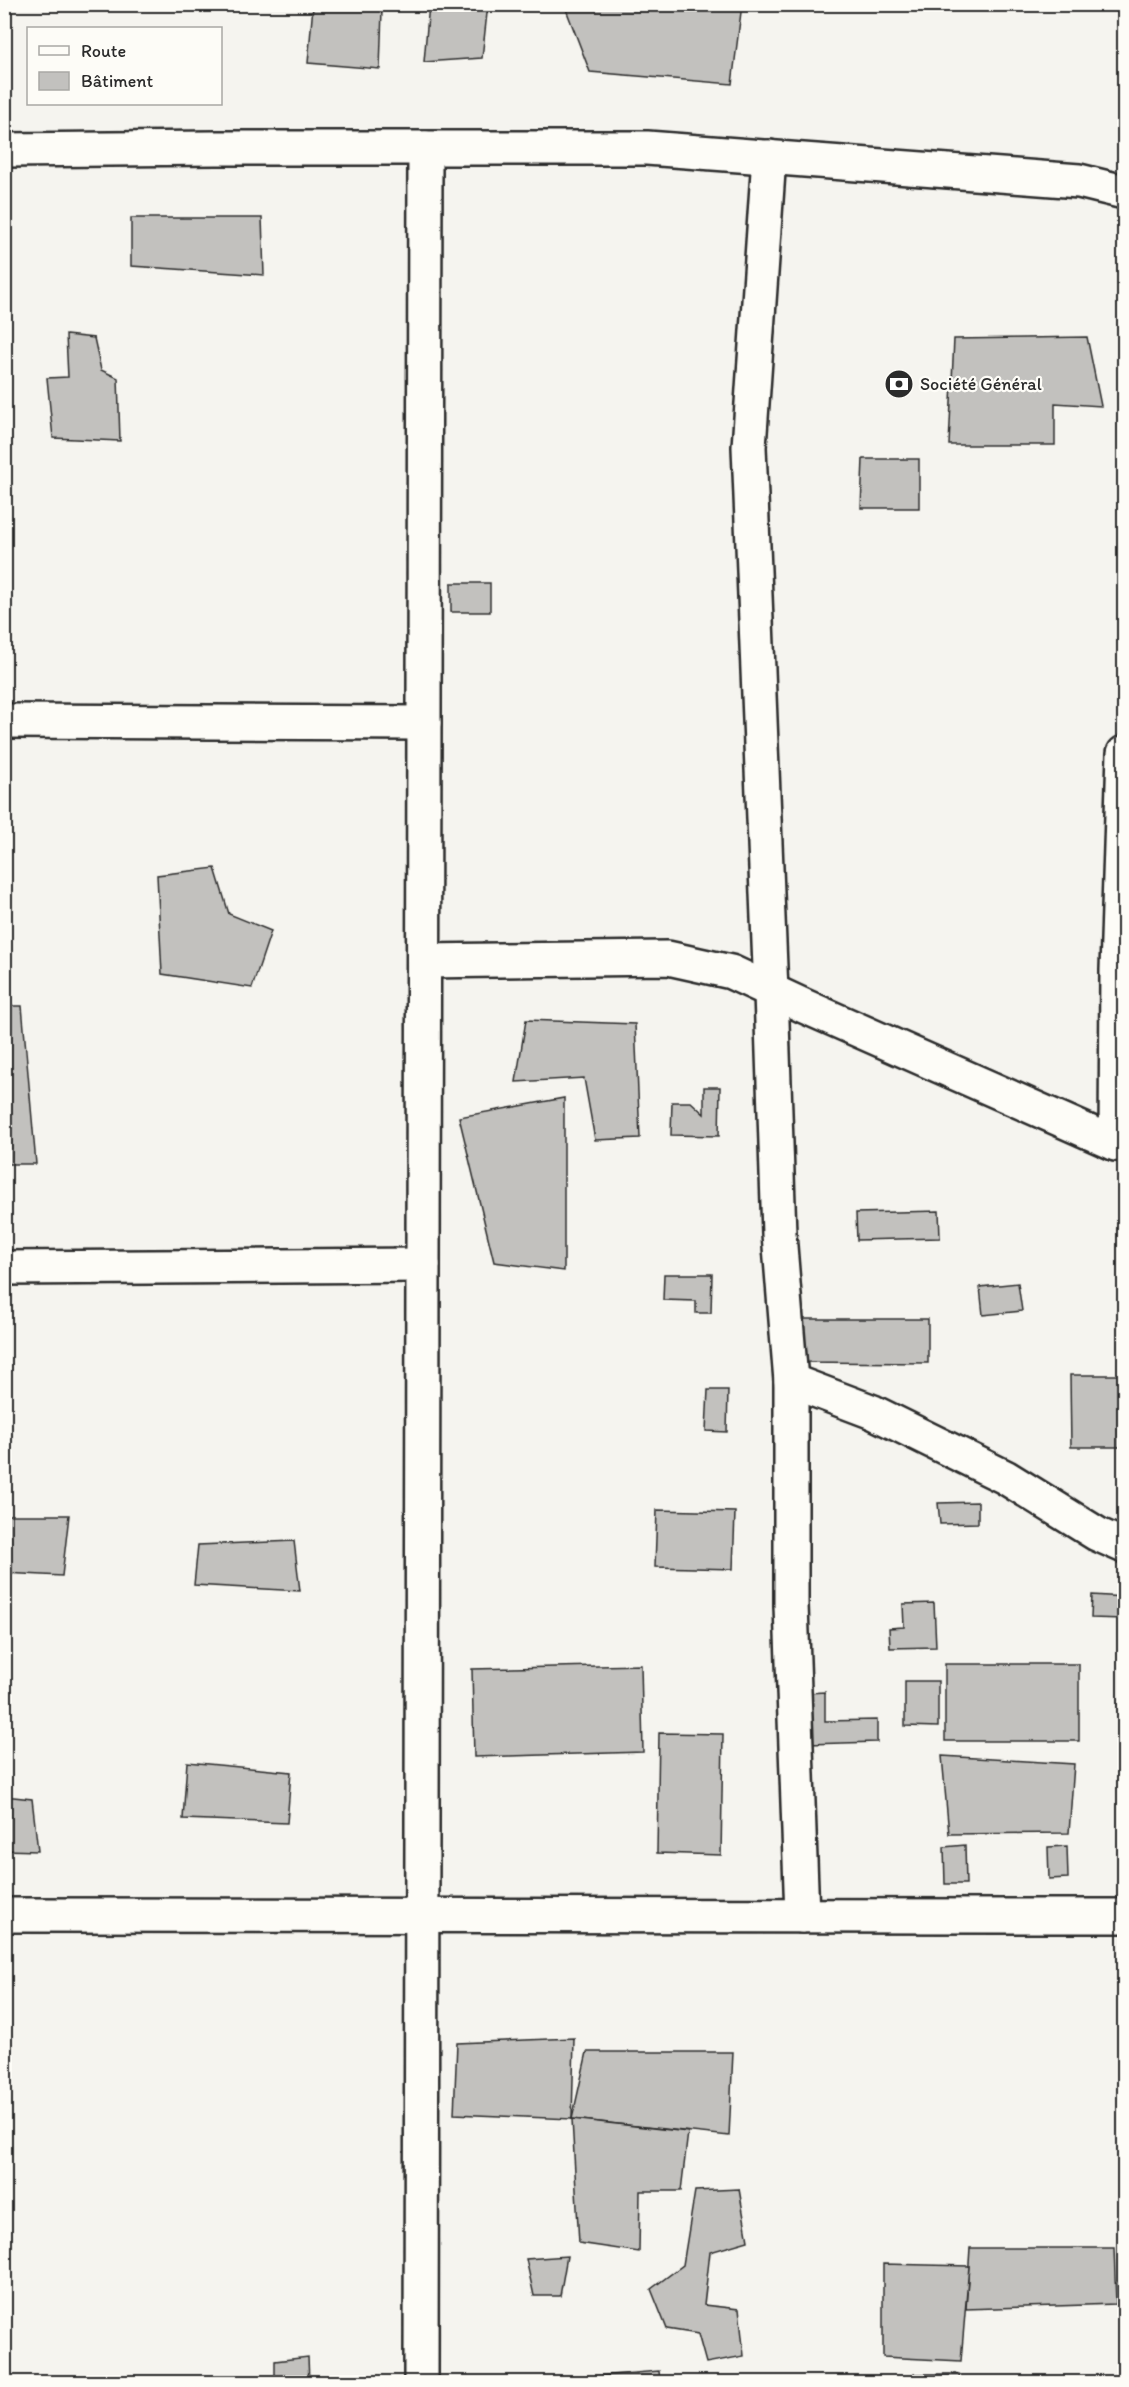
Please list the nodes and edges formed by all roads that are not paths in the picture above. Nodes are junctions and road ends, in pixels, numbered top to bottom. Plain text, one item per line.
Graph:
1 (425, 148) junction
2 (4, 150) edge
3 (769, 157) junction
4 (1125, 192) edge
5 (4, 721) edge
6 (424, 723) junction
7 (1124, 770) edge
8 (424, 961) junction
9 (771, 992) junction
10 (1120, 1144) edge
11 (423, 1265) junction
12 (4, 1268) edge
13 (791, 1381) junction
14 (1125, 1546) edge
15 (4, 1915) edge
16 (422, 1915) junction
17 (802, 1916) junction
18 (1125, 1916) edge
19 (421, 2382) edge

1 - 2 street
1 - 3 street
1 - 6 street
3 - 4 street
3 - 9 street
5 - 6 street
6 - 8 street
7 - 10 street
8 - 9 street
8 - 11 street
9 - 10 street
9 - 13 street
11 - 12 street
11 - 16 street
13 - 14 street
13 - 17 street
15 - 16 street
16 - 17 street
16 - 19 street
17 - 18 street

